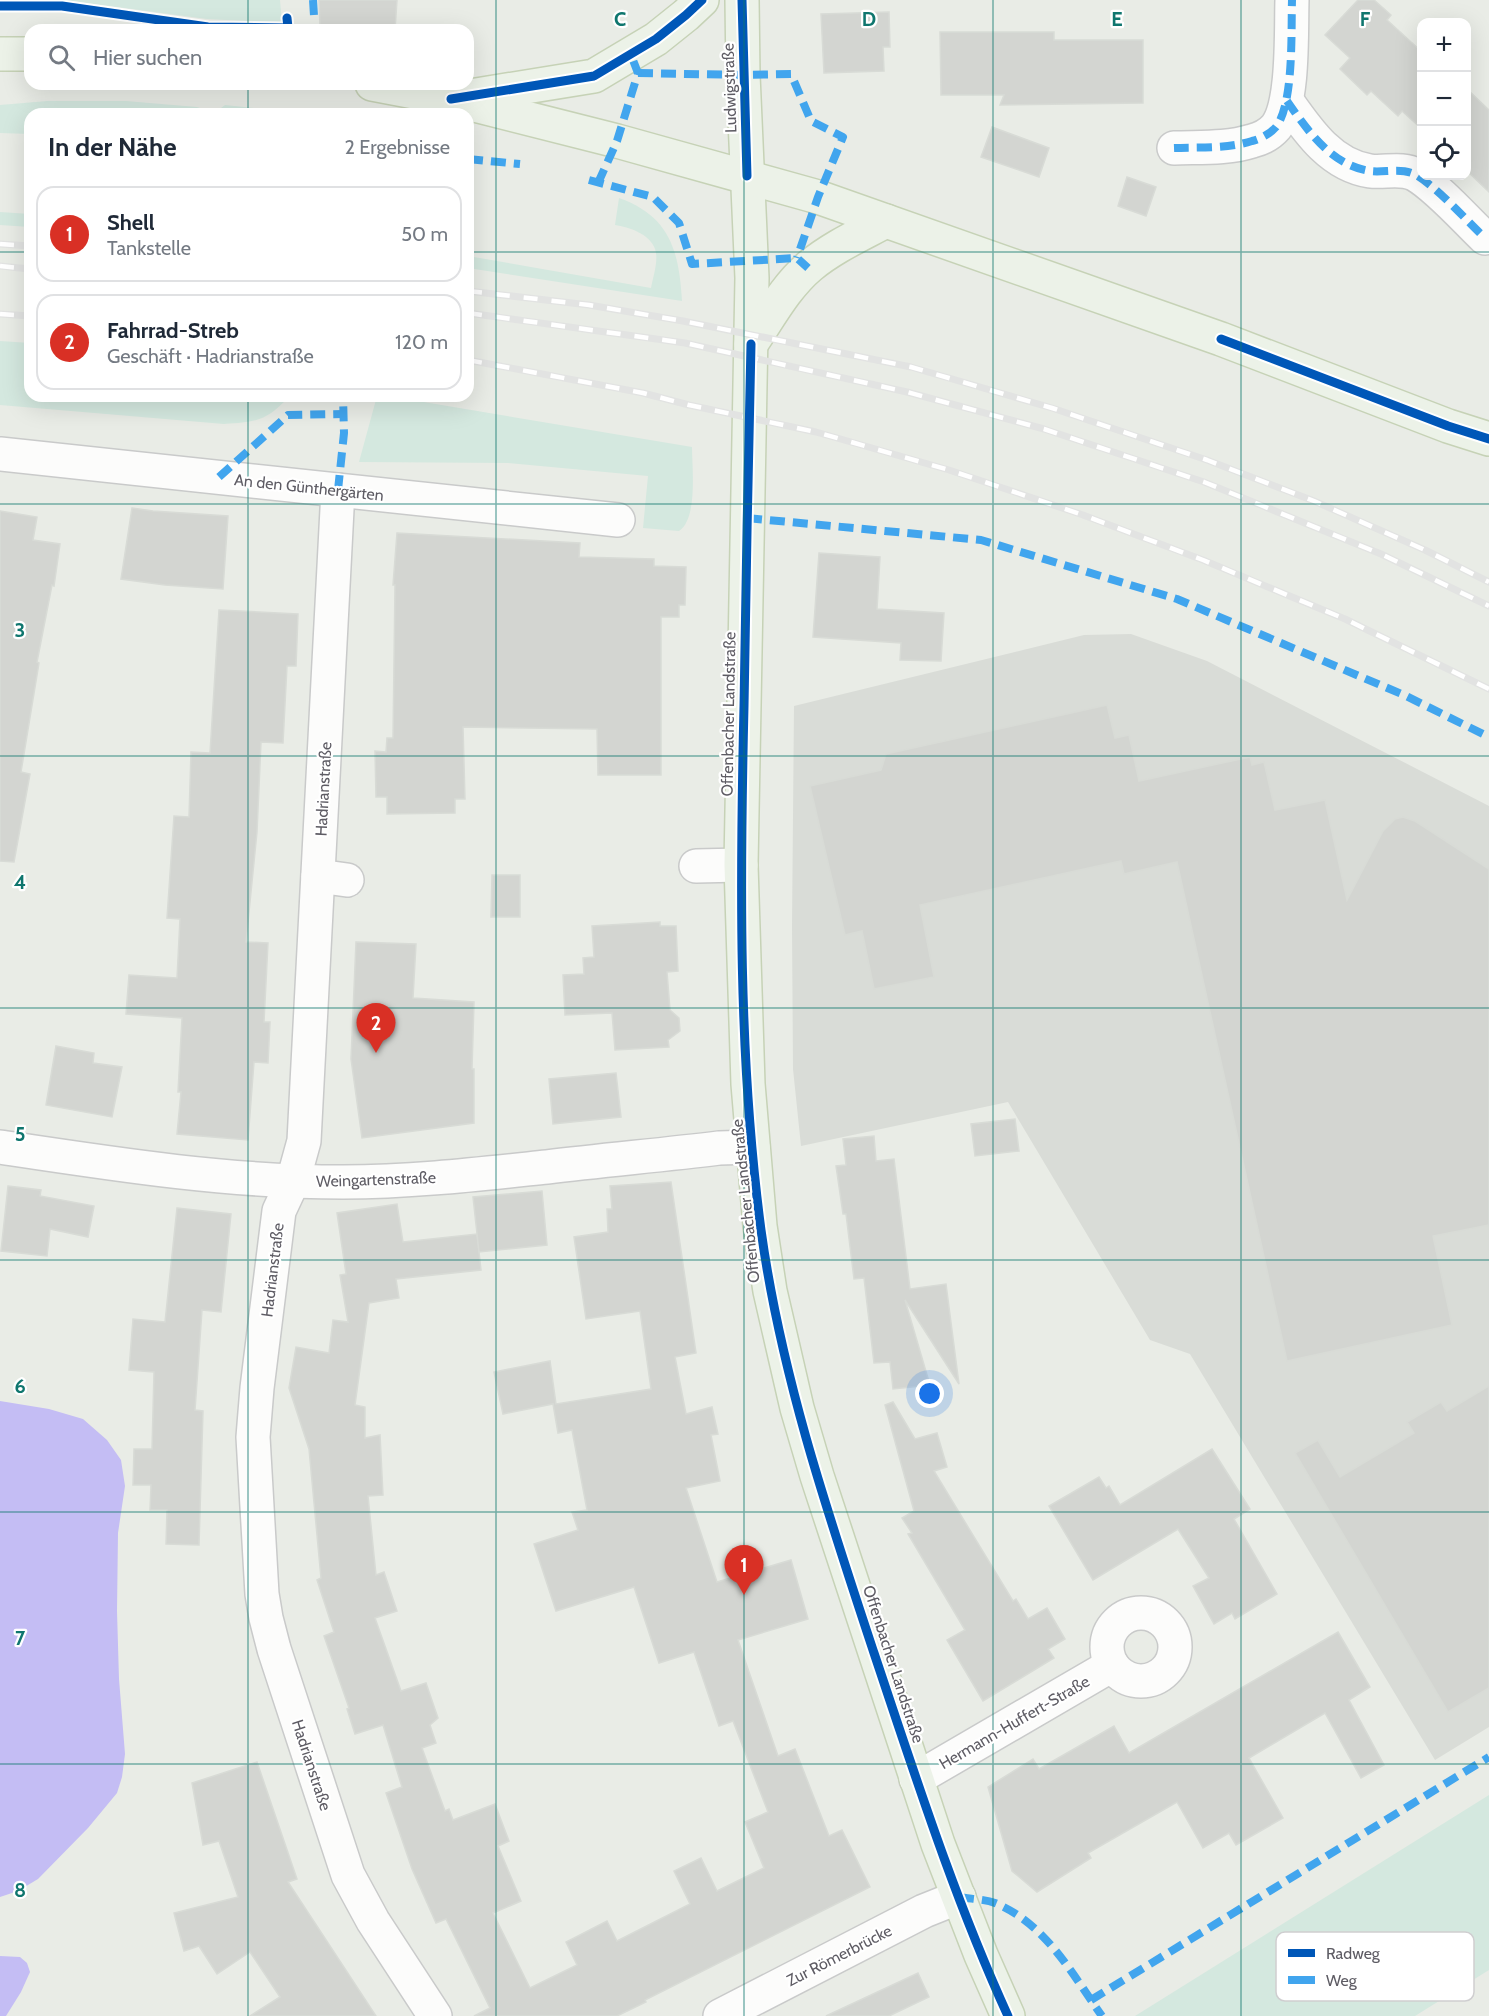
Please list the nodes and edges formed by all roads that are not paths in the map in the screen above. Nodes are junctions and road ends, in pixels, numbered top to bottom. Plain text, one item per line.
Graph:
1 (702, 0) edge
2 (742, 0) edge
3 (1292, 0) edge
4 (0, 54) edge
5 (24, 54) edge
6 (404, 90) edge
7 (451, 99) junction
8 (1287, 101) junction
9 (1174, 148) dead end
10 (747, 176) junction
11 (886, 221) junction
12 (1485, 238) dead end
13 (751, 345) junction
14 (1489, 439) edge
15 (0, 454) edge
16 (338, 490) junction
17 (618, 520) dead end
18 (741, 865) junction
19 (696, 866) dead end
20 (0, 1147) edge
21 (753, 1147) junction
22 (293, 1181) junction
23 (1112, 1665) dead end
24 (916, 1779) junction
25 (959, 1897) junction
26 (435, 2016) edge
27 (720, 2016) edge
28 (1008, 2016) edge

1 - 7 main road
2 - 10 main road, Ludwigstraße
3 - 8 street
4 - 5 main road
6 - 7 main road
7 - 10 main road
8 - 9 street
8 - 12 street
10 - 11 main road
10 - 13 main road, Offenbacher Landstraße
11 - 13 main road
11 - 14 main road
13 - 18 main road, Offenbacher Landstraße
15 - 16 street, An den Günthergärten
16 - 17 street, An den Günthergärten
16 - 22 street, Hadrianstraße
18 - 19 street
18 - 21 main road, Offenbacher Landstraße
20 - 22 street, Weingartenstraße
21 - 22 street, Weingartenstraße
21 - 24 main road, Offenbacher Landstraße
22 - 26 street, Hadrianstraße
23 - 24 street, Hermann-Huffert-Straße
24 - 25 main road, Offenbacher Landstraße
25 - 27 street, Zur Römerbrücke
25 - 28 main road, Offenbacher Landstraße

